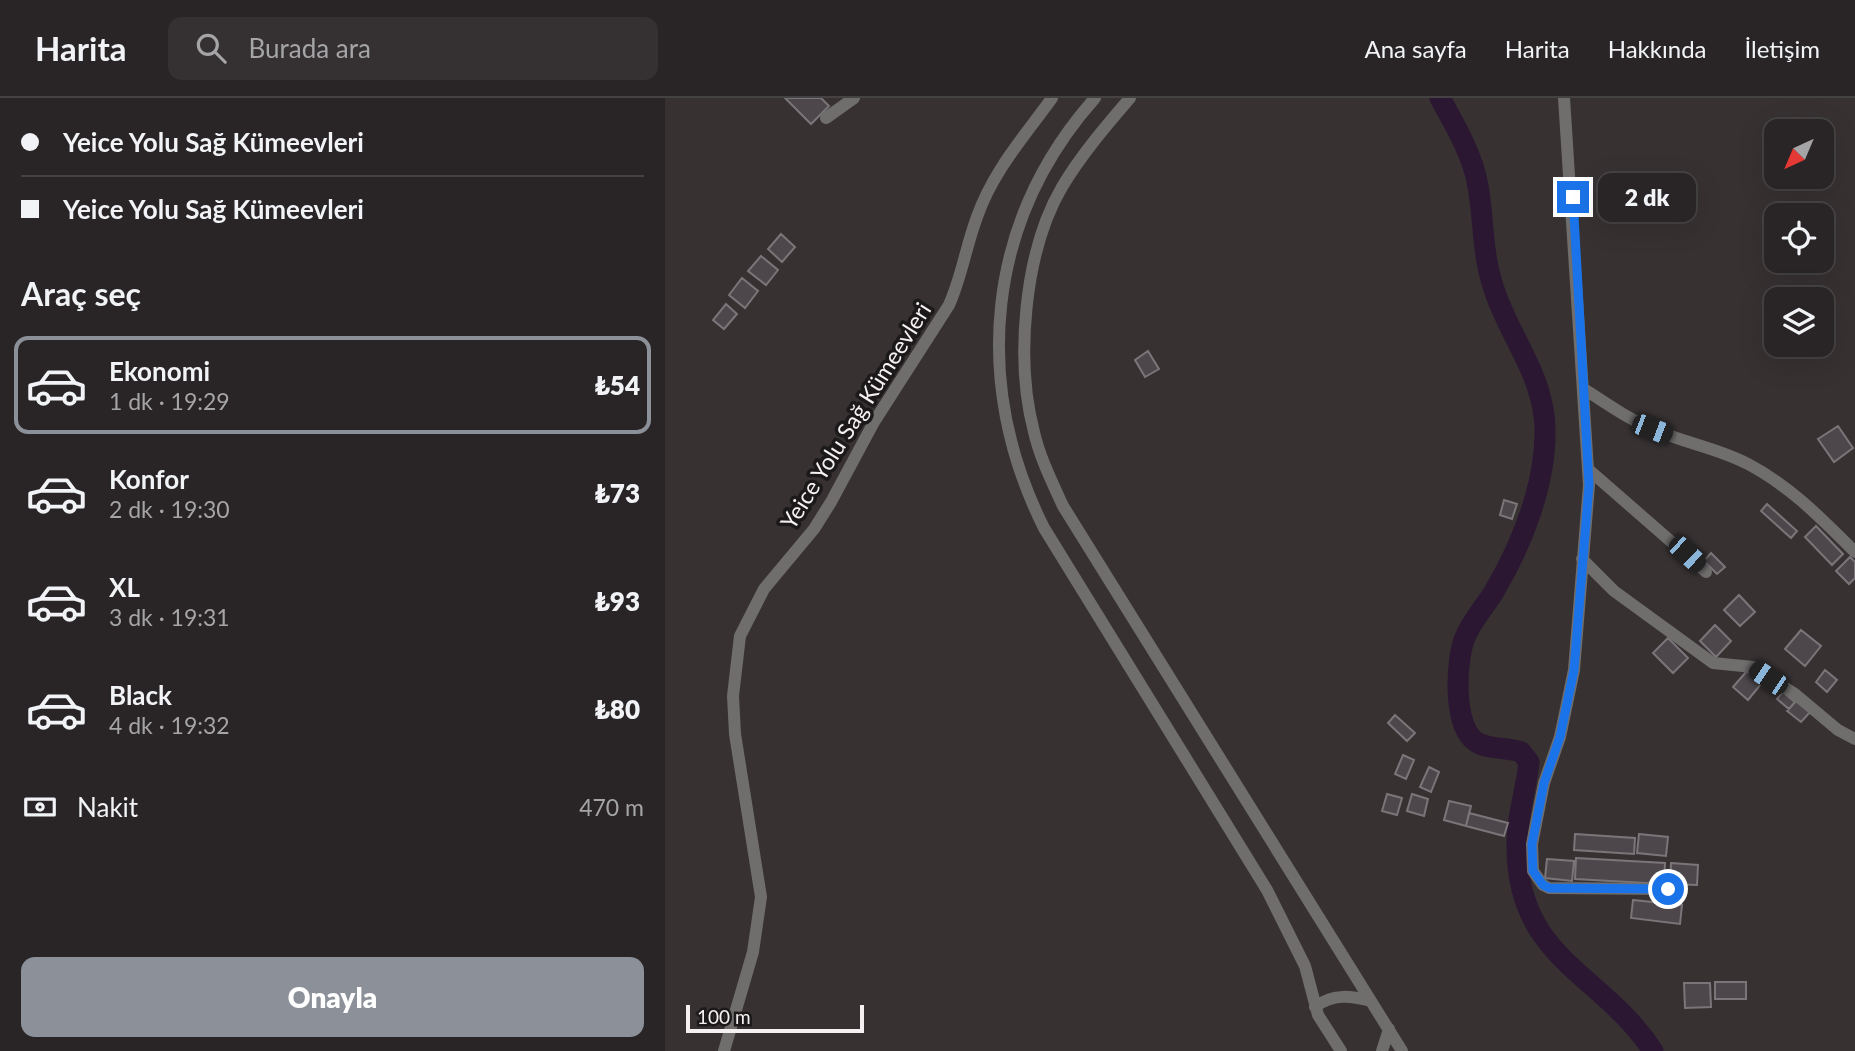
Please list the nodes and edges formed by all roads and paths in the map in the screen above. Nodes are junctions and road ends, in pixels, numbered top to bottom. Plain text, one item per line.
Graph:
1 (854, 98) edge
2 (1052, 98) edge
3 (1094, 98) edge
4 (1130, 98) edge
5 (1564, 98) edge
6 (826, 118) dead end
7 (1584, 389) junction
8 (1589, 470) junction
9 (1855, 552) edge
10 (1582, 559) junction
11 (1706, 572) dead end
12 (1855, 739) edge
13 (1668, 889) dead end
14 (1371, 1001) junction
15 (1315, 1007) junction
16 (1389, 1029) junction
17 (724, 1051) edge
18 (1341, 1051) edge
19 (1382, 1051) edge
20 (1402, 1051) edge

1 - 6 street
2 - 17 street, Yeice Yolu Sağ Kümeevleri
3 - 15 street
4 - 14 street
5 - 7 street
7 - 8 street
7 - 9 street
8 - 10 street
8 - 11 street
10 - 12 street
10 - 13 street
14 - 15 street
14 - 16 street
15 - 18 street
16 - 19 street
16 - 20 street

